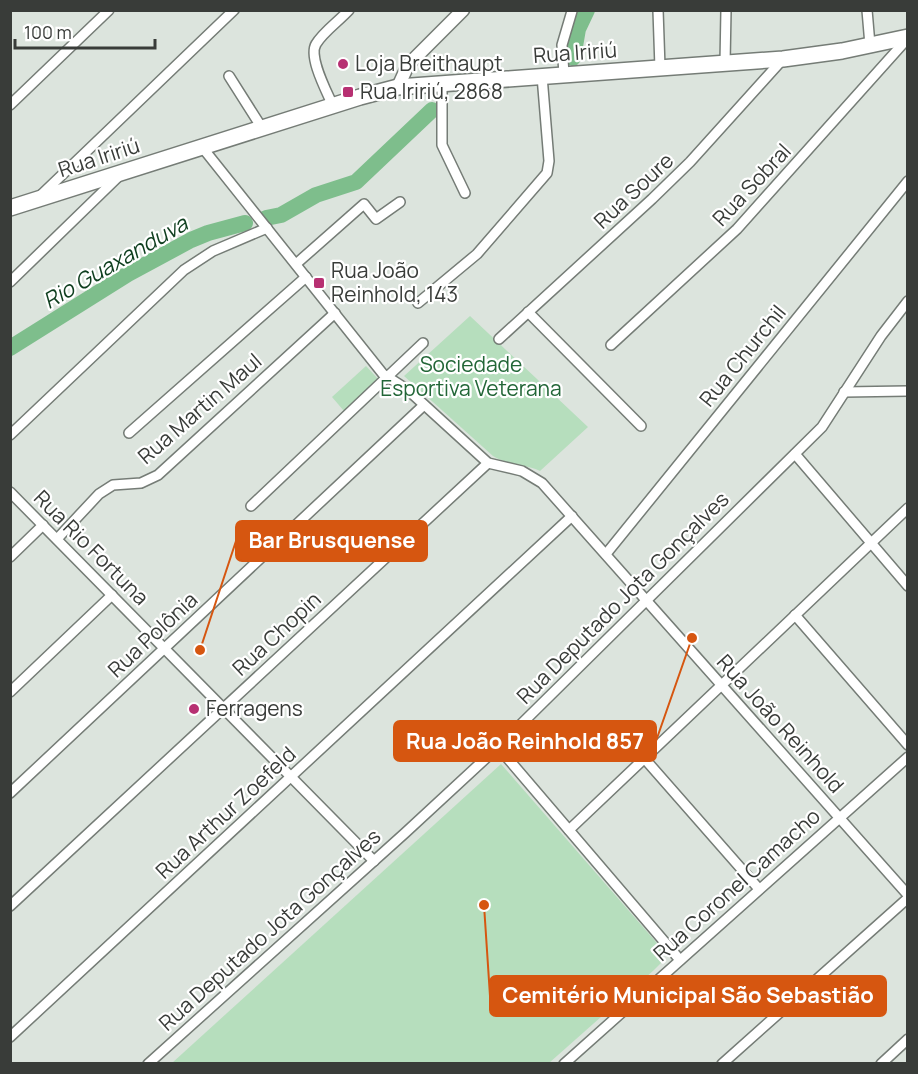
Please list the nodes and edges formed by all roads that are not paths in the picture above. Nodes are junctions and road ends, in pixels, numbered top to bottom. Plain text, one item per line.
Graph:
1 (109, 10) edge
2 (234, 10) edge
3 (463, 10) edge
4 (658, 10) edge
5 (726, 10) edge
6 (867, 10) edge
7 (572, 11) edge
8 (344, 12) edge
9 (908, 37) edge
10 (870, 45) junction
11 (783, 58) junction
12 (725, 63) junction
13 (660, 68) junction
14 (564, 74) junction
15 (229, 76) dead end
16 (542, 76) junction
17 (442, 83) junction
18 (398, 87) junction
19 (10, 105) edge
20 (333, 106) junction
21 (262, 128) junction
22 (202, 147) junction
23 (123, 172) junction
24 (908, 181) edge
25 (465, 193) dead end
26 (36, 200) junction
27 (400, 202) dead end
28 (10, 208) edge
29 (262, 222) junction
30 (296, 264) junction
31 (306, 277) junction
32 (10, 282) edge
33 (908, 301) edge
34 (418, 303) dead end
35 (528, 312) junction
36 (335, 313) junction
37 (499, 339) dead end
38 (423, 343) dead end
39 (611, 345) dead end
40 (388, 377) junction
41 (908, 391) edge
42 (844, 392) junction
43 (424, 405) junction
44 (641, 426) dead end
45 (129, 434) dead end
46 (10, 435) edge
47 (795, 454) junction
48 (488, 463) junction
49 (10, 492) edge
50 (251, 506) dead end
51 (908, 508) edge
52 (572, 516) junction
53 (43, 525) junction
54 (57, 539) junction
55 (871, 543) junction
56 (606, 554) junction
57 (10, 557) edge
58 (908, 586) edge
59 (112, 595) junction
60 (646, 600) junction
61 (795, 615) junction
62 (165, 648) junction
63 (721, 685) junction
64 (10, 692) edge
65 (224, 708) junction
66 (908, 745) edge
67 (498, 747) junction
68 (908, 757) edge
69 (644, 758) junction
70 (291, 777) junction
71 (10, 793) edge
72 (839, 818) junction
73 (569, 830) junction
74 (374, 861) junction
75 (759, 889) junction
76 (908, 896) edge
77 (10, 906) edge
78 (680, 960) junction
79 (10, 1037) edge
80 (908, 1039) edge
81 (148, 1064) edge
82 (564, 1064) edge
83 (722, 1064) edge
84 (881, 1064) edge

1 - 19 street
2 - 26 street
3 - 18 street
4 - 13 street
5 - 12 street
6 - 10 street
7 - 14 street
8 - 20 street
9 - 10 main road, Rua Iririú
9 - 39 street, Rua Sobral
10 - 11 main road, Rua Iririú
11 - 12 main road, Rua Iririú
11 - 35 street, Rua Soure
12 - 13 main road, Rua Iririú
13 - 14 main road, Rua Iririú
14 - 16 main road, Rua Iririú
15 - 21 street
16 - 17 main road, Rua Iririú
16 - 34 street
17 - 18 main road, Rua Iririú
17 - 25 street
18 - 20 main road, Rua Iririú
20 - 21 main road, Rua Iririú
21 - 22 main road, Rua Iririú
22 - 23 main road, Rua Iririú
22 - 29 street, Rua João Reinhold
23 - 26 main road, Rua Iririú
23 - 32 street
24 - 56 street, Rua Churchil
26 - 28 main road, Rua Iririú
27 - 30 street
29 - 30 street, Rua João Reinhold
29 - 46 street
30 - 31 street, Rua João Reinhold
31 - 36 street, Rua João Reinhold
31 - 45 street
33 - 42 street, Rua Deputado Jota Gonçalves
35 - 37 street, Rua Soure
35 - 44 street
36 - 40 street, Rua João Reinhold
36 - 54 street, Rua Martin Maul
38 - 40 street
40 - 43 street, Rua João Reinhold
40 - 50 street
41 - 42 street
42 - 47 street, Rua Deputado Jota Gonçalves
43 - 48 street, Rua João Reinhold
43 - 62 street, Rua Polônia
47 - 55 street
47 - 60 street, Rua Deputado Jota Gonçalves
48 - 52 street, Rua João Reinhold
48 - 65 street, Rua Chopin
49 - 53 street, Rua Rio Fortuna
51 - 55 street
52 - 56 street, Rua João Reinhold
52 - 70 street, Rua Arthur Zoefeld
53 - 54 street, Rua Rio Fortuna
53 - 57 street
54 - 59 street, Rua Rio Fortuna
55 - 58 street
55 - 61 street
56 - 60 street, Rua João Reinhold
59 - 62 street, Rua Rio Fortuna
59 - 64 street
60 - 63 street, Rua João Reinhold
60 - 67 street, Rua Deputado Jota Gonçalves
61 - 63 street
61 - 66 street
62 - 65 street, Rua Rio Fortuna
62 - 71 street, Rua Polônia
63 - 69 street
63 - 72 street, Rua João Reinhold
65 - 70 street, Rua Rio Fortuna
65 - 77 street, Rua Chopin
67 - 73 street
67 - 74 street, Rua Deputado Jota Gonçalves
68 - 72 street, Rua Coronel Camacho
69 - 73 street
69 - 75 street
70 - 74 street, Rua Rio Fortuna
70 - 79 street, Rua Arthur Zoefeld
72 - 75 street, Rua Coronel Camacho
72 - 76 street, Rua João Reinhold
73 - 78 street
74 - 81 street, Rua Deputado Jota Gonçalves
75 - 78 street, Rua Coronel Camacho
76 - 83 street
78 - 82 street, Rua Coronel Camacho
80 - 84 street

